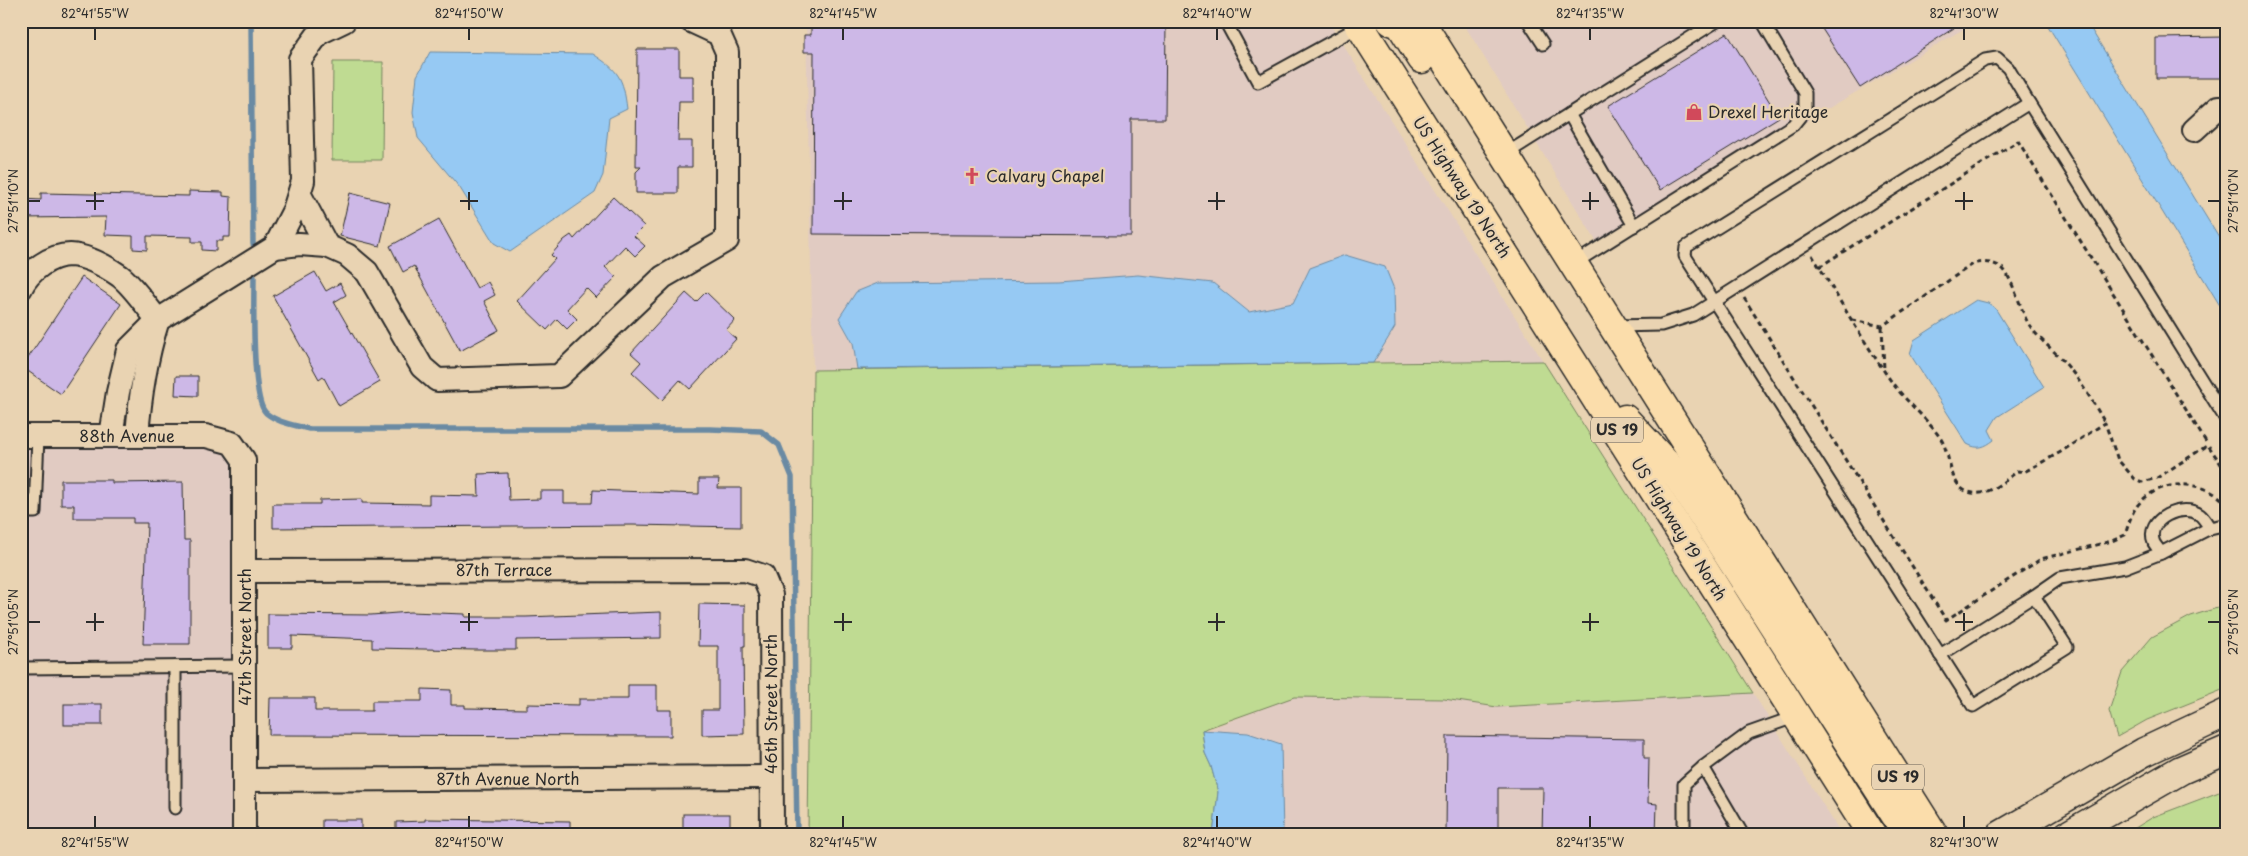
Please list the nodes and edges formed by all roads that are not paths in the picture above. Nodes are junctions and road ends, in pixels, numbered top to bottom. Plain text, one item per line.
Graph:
1 (344, 21) edge
2 (691, 21) edge
3 (1225, 21) edge
4 (1392, 21) edge
5 (1420, 21) edge
6 (1528, 21) edge
7 (1717, 21) edge
8 (1762, 21) edge
9 (1358, 23) edge
10 (1542, 44) dead end
11 (2028, 103) junction
12 (2227, 107) edge
13 (1569, 114) junction
14 (2194, 130) dead end
15 (1504, 155) junction
16 (300, 195) junction
17 (1634, 226) junction
18 (327, 246) junction
19 (275, 247) junction
20 (1574, 264) junction
21 (21, 288) edge
22 (1716, 308) junction
23 (1606, 316) junction
24 (158, 320) junction
25 (1581, 372) junction
26 (2227, 421) edge
27 (30, 436) edge
28 (111, 436) junction
29 (137, 436) junction
30 (232, 443) joint
31 (21, 512) edge
32 (2227, 524) edge
33 (2210, 528) junction
34 (2161, 553) junction
35 (245, 571) junction
36 (763, 576) joint
37 (2034, 596) junction
38 (1940, 655) junction
39 (245, 666) junction
40 (175, 667) junction
41 (21, 668) edge
42 (2227, 713) edge
43 (1797, 716) junction
44 (2227, 750) edge
45 (1703, 767) junction
46 (771, 777) junction
47 (245, 780) junction
48 (176, 808) dead end
49 (244, 835) edge
50 (772, 835) edge
51 (1684, 835) edge
52 (1743, 835) edge
53 (1872, 835) edge
54 (1908, 835) edge
55 (1934, 835) edge
56 (2001, 835) edge
57 (2068, 835) edge

1 - 16 street
2 - 18 street
3 - 9 lane
4 - 23 highway
5 - 15 highway, US 19
6 - 10 lane
7 - 13 lane
8 - 17 lane
9 - 25 highway, US Highway 19 North / US 19
11 - 22 lane
11 - 22 lane
11 - 26 lane
12 - 14 street
13 - 15 lane
13 - 17 lane
15 - 20 highway, US 19
16 - 18 street
16 - 19 street
17 - 20 lane
18 - 19 street
19 - 24 street
20 - 23 highway, US 19
21 - 24 street
22 - 23 lane
22 - 38 lane
23 - 55 highway, US 19
24 - 28 street
24 - 29 street
25 - 43 highway, US Highway 19 North / US 19
25 - 54 highway
27 - 28 street, 88th Avenue
27 - 31 lane
28 - 29 street, 88th Avenue
29 - 30 street, 88th Avenue
30 - 35 street, 47th Street North
32 - 33 lane
33 - 34 lane
33 - 34 lane
34 - 37 lane
35 - 36 street, 87th Terrace
35 - 39 street, 47th Street North
36 - 46 street, 46th Street North
37 - 38 lane
37 - 38 lane
39 - 40 lane
39 - 47 street, 47th Street North
40 - 41 lane
40 - 48 lane
42 - 56 street
43 - 45 lane
43 - 53 highway, US Highway 19 North / US 19
44 - 57 street
45 - 51 lane
45 - 52 lane
46 - 47 street, 87th Avenue North
46 - 50 street, 46th Street North
47 - 49 street, 47th Street North

